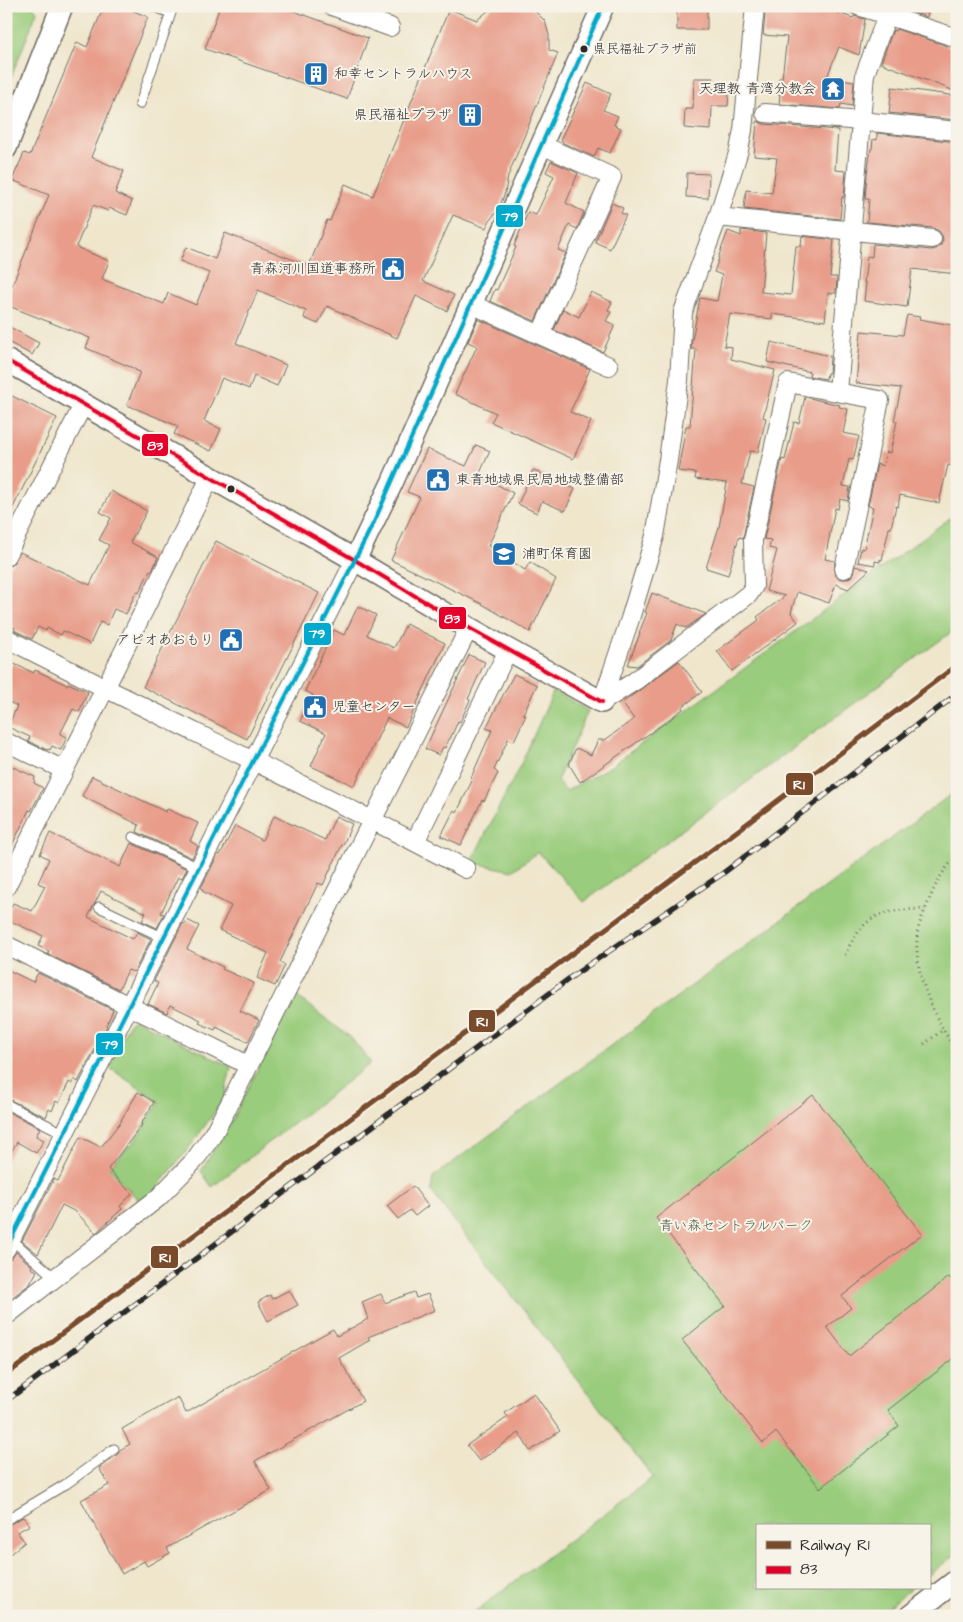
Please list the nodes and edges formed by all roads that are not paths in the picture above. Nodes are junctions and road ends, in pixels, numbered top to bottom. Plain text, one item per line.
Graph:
1 (62, 6) edge
2 (152, 6) edge
3 (332, 6) edge
4 (603, 6) edge
5 (755, 6) edge
6 (858, 6) edge
7 (887, 16) junction
8 (390, 27) dead end
9 (957, 38) edge
10 (140, 104) dead end
11 (765, 113) dead end
12 (861, 121) junction
13 (957, 131) edge
14 (542, 145) junction
15 (6, 148) edge
16 (718, 217) junction
17 (852, 231) junction
18 (932, 239) dead end
19 (471, 304) junction
20 (540, 335) junction
21 (6, 360) edge
22 (609, 366) dead end
23 (838, 392) junction
24 (83, 405) junction
25 (210, 478) junction
26 (6, 556) edge
27 (355, 560) junction
28 (844, 569) dead end
29 (469, 628) junction
30 (6, 638) edge
31 (508, 650) junction
32 (106, 689) junction
33 (602, 702) junction
34 (6, 742) edge
35 (253, 762) junction
36 (64, 770) junction
37 (371, 820) junction
38 (133, 838) dead end
39 (415, 842) junction
40 (199, 868) junction
41 (466, 869) dead end
42 (6, 887) edge
43 (99, 907) dead end
44 (164, 938) junction
45 (6, 945) edge
46 (129, 1006) junction
47 (248, 1065) junction
48 (6, 1104) edge
49 (64, 1134) junction
50 (9, 1244) edge
51 (55, 1278) junction
52 (6, 1316) edge
53 (114, 1449) dead end
54 (6, 1520) edge
55 (957, 1580) edge
56 (910, 1616) edge

1 - 15 street
2 - 10 lane
3 - 8 street
4 - 14 street
5 - 16 street
6 - 7 street
7 - 9 street
7 - 12 street
11 - 12 street
12 - 13 street
12 - 17 street
14 - 19 street
14 - 20 street
16 - 17 street
16 - 33 street
17 - 18 street
17 - 23 street
19 - 20 street
19 - 27 street
20 - 22 street
21 - 24 street
23 - 28 street
23 - 33 street
24 - 25 street
24 - 26 street
25 - 27 street
25 - 32 street
27 - 29 street
27 - 35 street
29 - 31 street
29 - 37 street
30 - 32 street
31 - 33 street
31 - 39 street
32 - 35 street
32 - 36 street
34 - 36 street
35 - 37 street
35 - 40 street
36 - 42 street
37 - 39 street
37 - 47 street
38 - 40 lane
39 - 41 street
40 - 44 street
43 - 44 lane
44 - 46 street
45 - 46 street
46 - 47 street
46 - 49 street
47 - 51 street
48 - 49 lane
49 - 50 street
50 - 51 lane
51 - 52 street
53 - 54 lane
55 - 56 street

